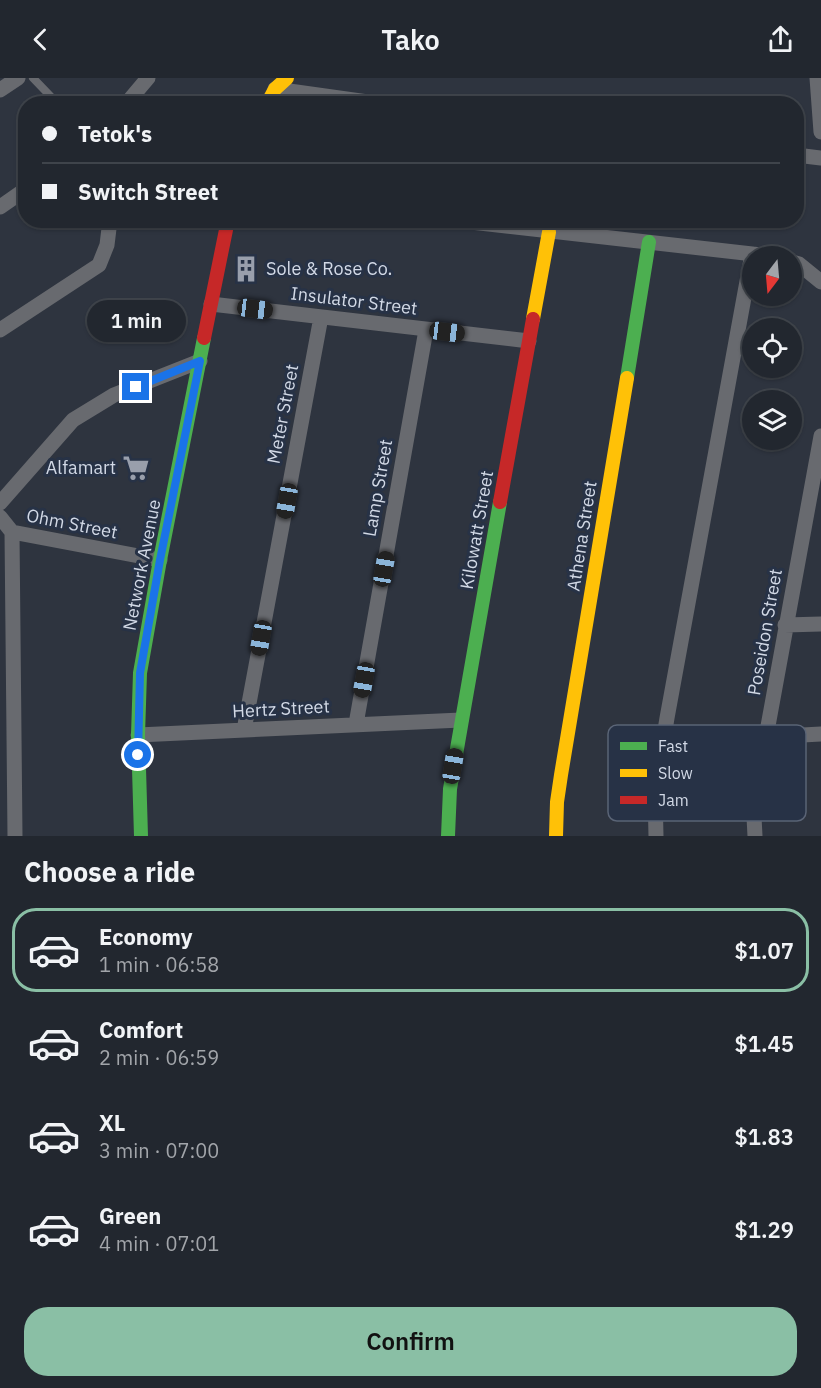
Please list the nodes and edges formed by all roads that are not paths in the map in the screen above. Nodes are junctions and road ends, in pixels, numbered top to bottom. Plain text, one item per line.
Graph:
1 (18, 78) edge
2 (33, 78) edge
3 (148, 78) edge
4 (817, 78) edge
5 (281, 83) edge
6 (0, 90) edge
7 (50, 96) edge
8 (133, 96) edge
9 (272, 96) edge
10 (344, 96) edge
11 (821, 132) edge
12 (804, 156) edge
13 (821, 158) edge
14 (18, 195) edge
15 (0, 207) edge
16 (109, 228) edge
17 (226, 228) edge
18 (517, 228) edge
19 (549, 232) junction
20 (649, 242) junction
21 (742, 253) edge
22 (802, 266) edge
23 (821, 282) edge
24 (211, 304) junction
25 (742, 306) edge
26 (321, 317) junction
27 (0, 330) edge
28 (426, 330) junction
29 (530, 341) junction
30 (200, 361) junction
31 (821, 436) edge
32 (0, 503) edge
33 (0, 517) edge
34 (805, 517) junction
35 (821, 517) edge
36 (12, 532) junction
37 (160, 560) junction
38 (821, 624) edge
39 (785, 625) junction
40 (461, 720) junction
41 (356, 724) junction
42 (666, 725) edge
43 (768, 725) edge
44 (244, 730) junction
45 (821, 734) edge
46 (138, 735) junction
47 (806, 735) edge
48 (754, 821) edge
49 (15, 836) edge
50 (141, 836) edge
51 (448, 836) edge
52 (556, 836) edge
53 (755, 836) edge

1 - 6 street
2 - 7 lane
3 - 8 street
4 - 11 street
5 - 9 street
5 - 10 street
12 - 13 street
14 - 15 street
16 - 27 street
17 - 24 street, Network Avenue
18 - 19 street
19 - 20 street
19 - 29 street, Kilowatt Street
20 - 21 street
20 - 52 street, Athena Street
22 - 23 street
24 - 26 street, Insulator Street
24 - 30 street, Network Avenue
25 - 42 street
26 - 28 street, Insulator Street
26 - 44 street, Meter Street
28 - 29 street, Insulator Street
28 - 41 street, Lamp Street
29 - 40 street, Kilowatt Street
30 - 32 street
30 - 37 street, Network Avenue
31 - 34 street, Poseidon Street
33 - 36 street
34 - 35 street
34 - 39 street, Poseidon Street
36 - 37 street, Ohm Street
36 - 49 street
37 - 46 street, Network Avenue
38 - 39 street
39 - 43 street, Poseidon Street
40 - 41 street, Hertz Street
40 - 51 street, Kilowatt Street
41 - 44 street, Hertz Street
44 - 46 street, Hertz Street
45 - 47 street
46 - 50 street, Network Avenue
48 - 53 street, Poseidon Street

